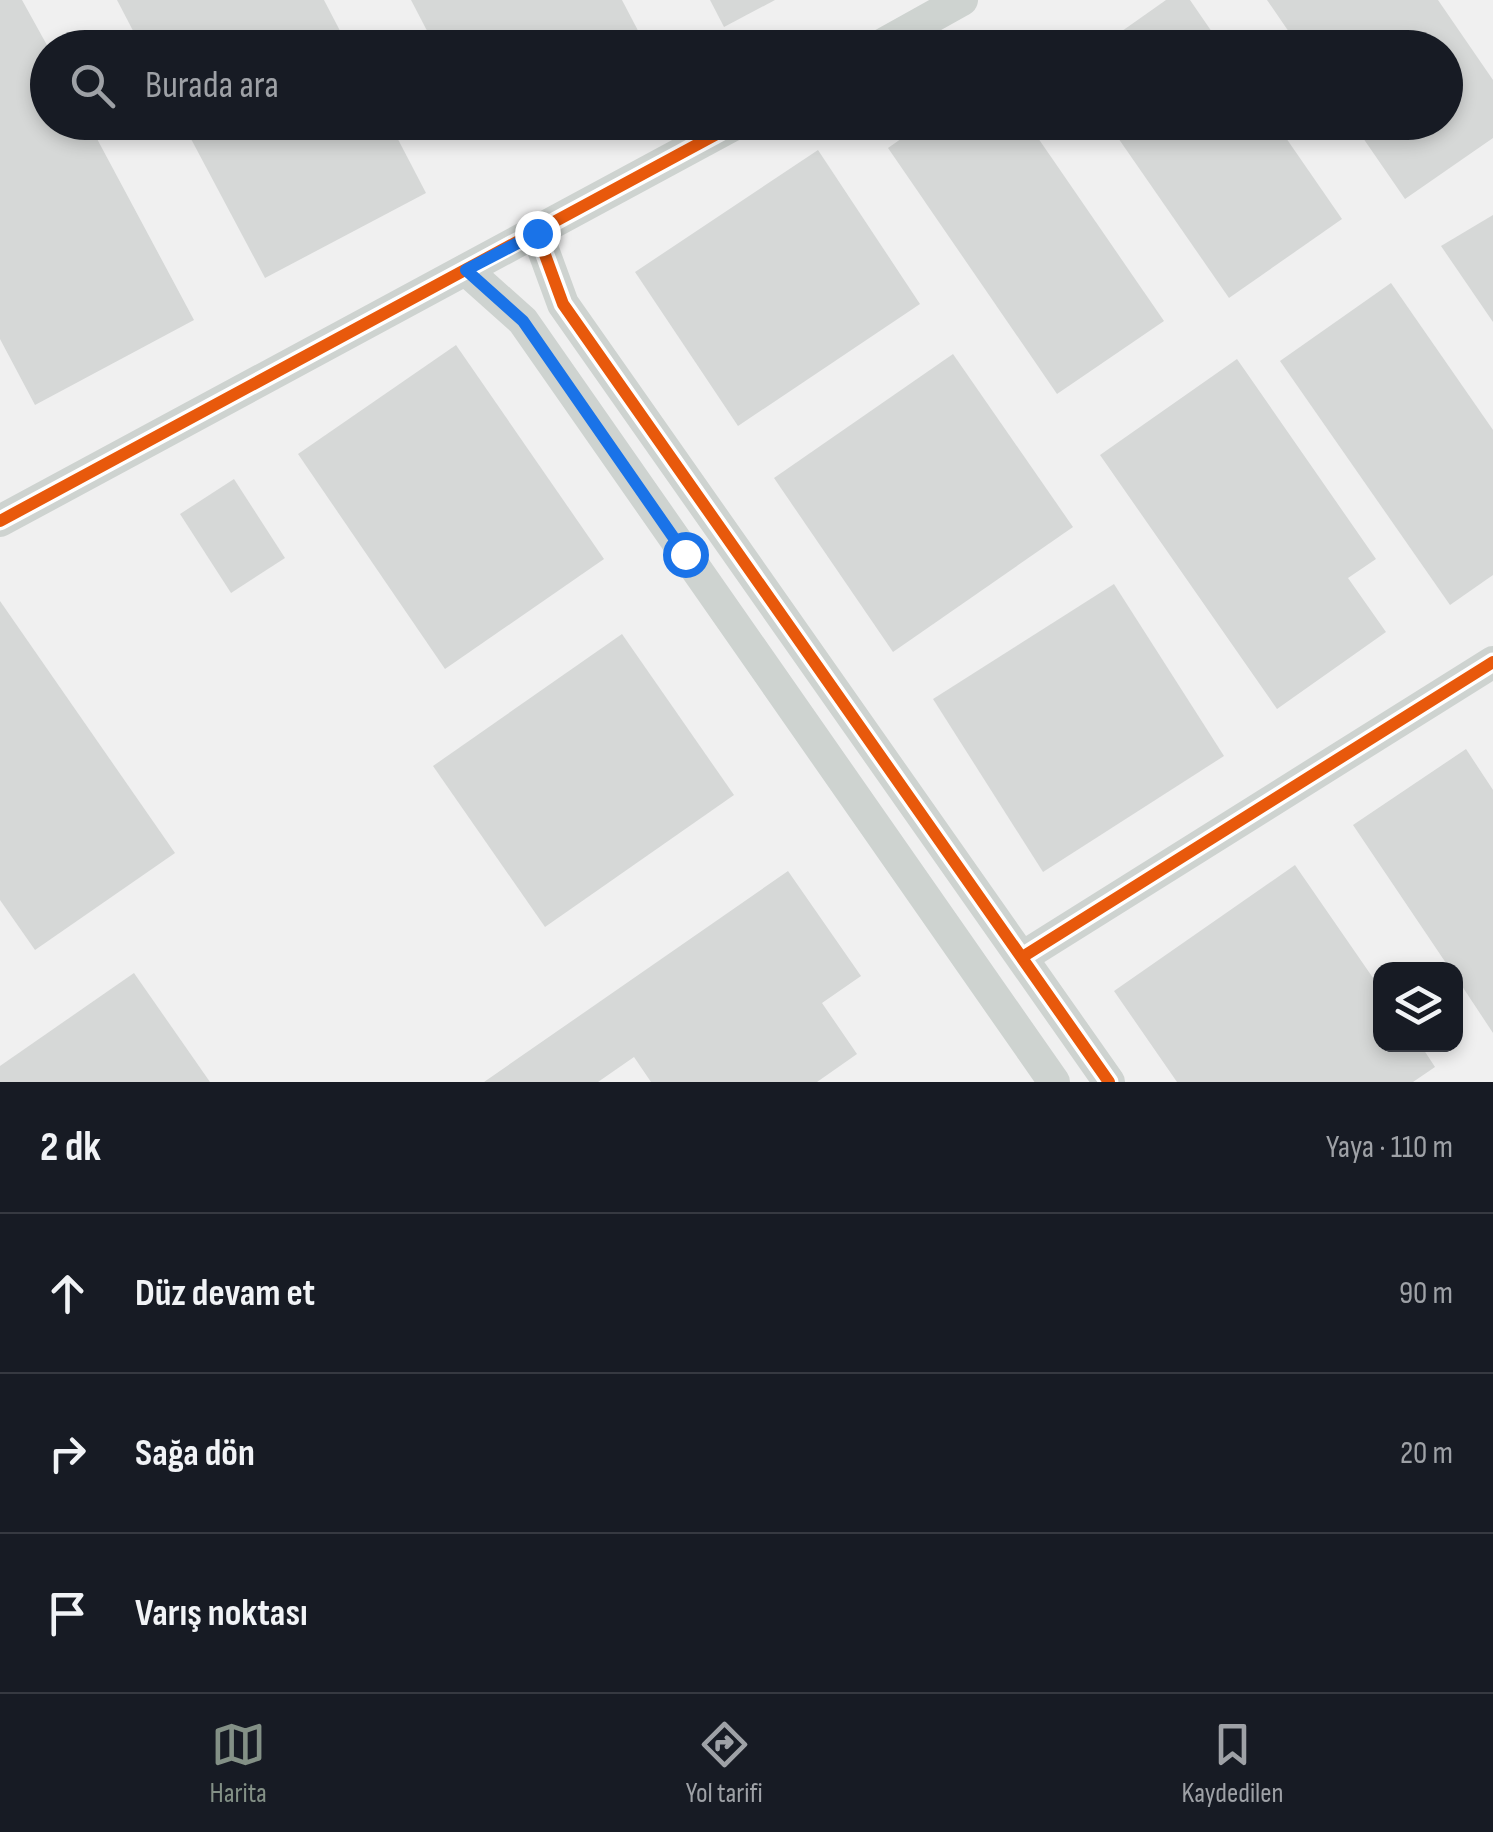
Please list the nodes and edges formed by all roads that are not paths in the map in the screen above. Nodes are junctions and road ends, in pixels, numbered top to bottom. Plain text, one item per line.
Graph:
1 (962, 0) edge
2 (908, 30) edge
3 (706, 140) edge
4 (537, 233) junction
5 (466, 270) junction
6 (0, 521) edge
7 (1493, 662) edge
8 (1024, 956) junction
9 (1054, 1082) edge
10 (1109, 1082) edge

1 - 2 street
3 - 4 street
4 - 5 street
4 - 8 street
5 - 6 street
5 - 9 street
7 - 8 street
8 - 10 street

